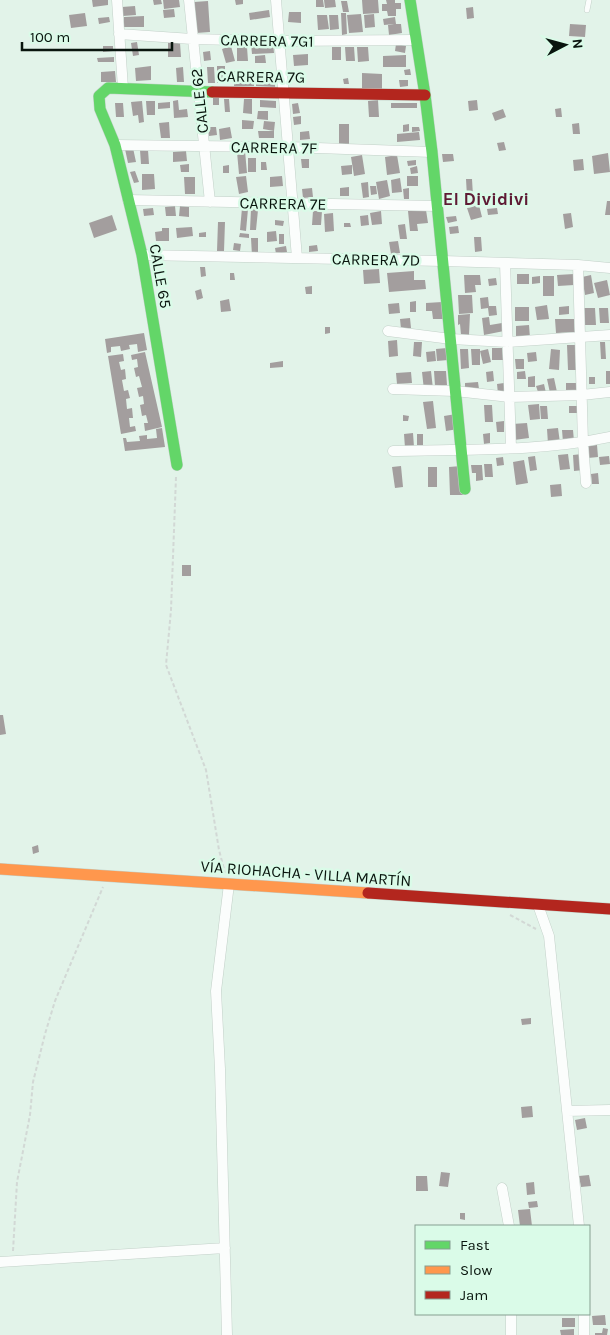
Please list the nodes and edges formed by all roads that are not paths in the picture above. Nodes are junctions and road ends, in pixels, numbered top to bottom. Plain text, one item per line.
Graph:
1 (117, 0) edge
2 (189, 0) edge
3 (276, 0) edge
4 (410, 0) edge
5 (589, 0) edge
6 (587, 10) dead end
7 (119, 34) junction
8 (192, 39) junction
9 (416, 40) junction
10 (280, 41) junction
11 (122, 88) junction
12 (198, 92) junction
13 (284, 93) junction
14 (425, 95) junction
15 (99, 96) joint
16 (115, 145) junction
17 (204, 146) junction
18 (288, 147) junction
19 (432, 152) junction
20 (128, 200) junction
21 (210, 202) junction
22 (292, 203) junction
23 (437, 206) junction
24 (142, 255) junction
25 (297, 258) junction
26 (442, 260) junction
27 (505, 263) junction
28 (578, 265) junction
29 (610, 268) edge
30 (388, 331) dead end
31 (610, 335) edge
32 (580, 337) junction
33 (451, 339) junction
34 (507, 342) junction
35 (393, 389) dead end
36 (455, 391) junction
37 (610, 392) edge
38 (582, 395) junction
39 (510, 397) junction
40 (610, 437) edge
41 (583, 443) junction
42 (511, 448) junction
43 (461, 449) junction
44 (393, 451) dead end
45 (177, 465) road end
46 (586, 483) dead end
47 (465, 489) dead end
48 (0, 868) edge
49 (229, 884) junction
50 (538, 905) junction
51 (610, 910) edge
52 (610, 1110) edge
53 (567, 1111) junction
54 (502, 1188) dead end
55 (509, 1225) edge
56 (579, 1225) edge
57 (225, 1248) junction
58 (0, 1262) edge
59 (511, 1315) edge
60 (584, 1315) edge
61 (227, 1335) edge
62 (511, 1335) edge
63 (584, 1335) edge

1 - 7 street
2 - 8 street, CALLE 62
3 - 10 street
4 - 9 street
5 - 6 lane
7 - 8 street, CARRERA 7G1
7 - 11 street
8 - 10 street, CARRERA 7G1
8 - 12 street, CALLE 62
9 - 10 street, CARRERA 7G1
9 - 14 street
10 - 13 street
11 - 12 street, CARRERA 7G
11 - 15 street, CARRERA 7G
12 - 13 street, CARRERA 7G
12 - 17 street, CALLE 62
13 - 14 street, CARRERA 7G
13 - 18 street
14 - 19 street
15 - 16 street, CALLE 65
16 - 17 street, CARRERA 7F
16 - 20 street, CALLE 65
17 - 18 street, CARRERA 7F
17 - 21 street, CALLE 62
18 - 19 street, CARRERA 7F
18 - 22 street
19 - 23 street
20 - 21 street, CARRERA 7E
20 - 24 street, CALLE 65
21 - 22 street, CARRERA 7E
22 - 23 street, CARRERA 7E
22 - 25 street
23 - 26 street
24 - 25 street, CARRERA 7D
24 - 45 street, CALLE 65
25 - 26 street, CARRERA 7D
26 - 27 street, CARRERA 7D
26 - 33 street
27 - 28 street, CARRERA 7D
27 - 34 street
28 - 29 street, CARRERA 7D
28 - 32 street
30 - 33 street
31 - 32 street
32 - 34 street
32 - 38 street
33 - 34 street
33 - 36 street
34 - 39 street
35 - 36 street
36 - 39 street
36 - 43 street
37 - 38 street
38 - 39 street
38 - 41 street
39 - 42 street
40 - 41 street
41 - 42 street
41 - 46 street
42 - 43 street
43 - 44 street
43 - 47 street
48 - 49 street, VÍA RIOHACHA - VILLA MARTÍN
49 - 50 street, VÍA RIOHACHA - VILLA MARTÍN
49 - 57 street
50 - 51 street, VÍA RIOHACHA - VILLA MARTÍN
50 - 53 street
52 - 53 street
53 - 56 street
54 - 55 street
57 - 58 street
57 - 61 street
59 - 62 street
60 - 63 street

